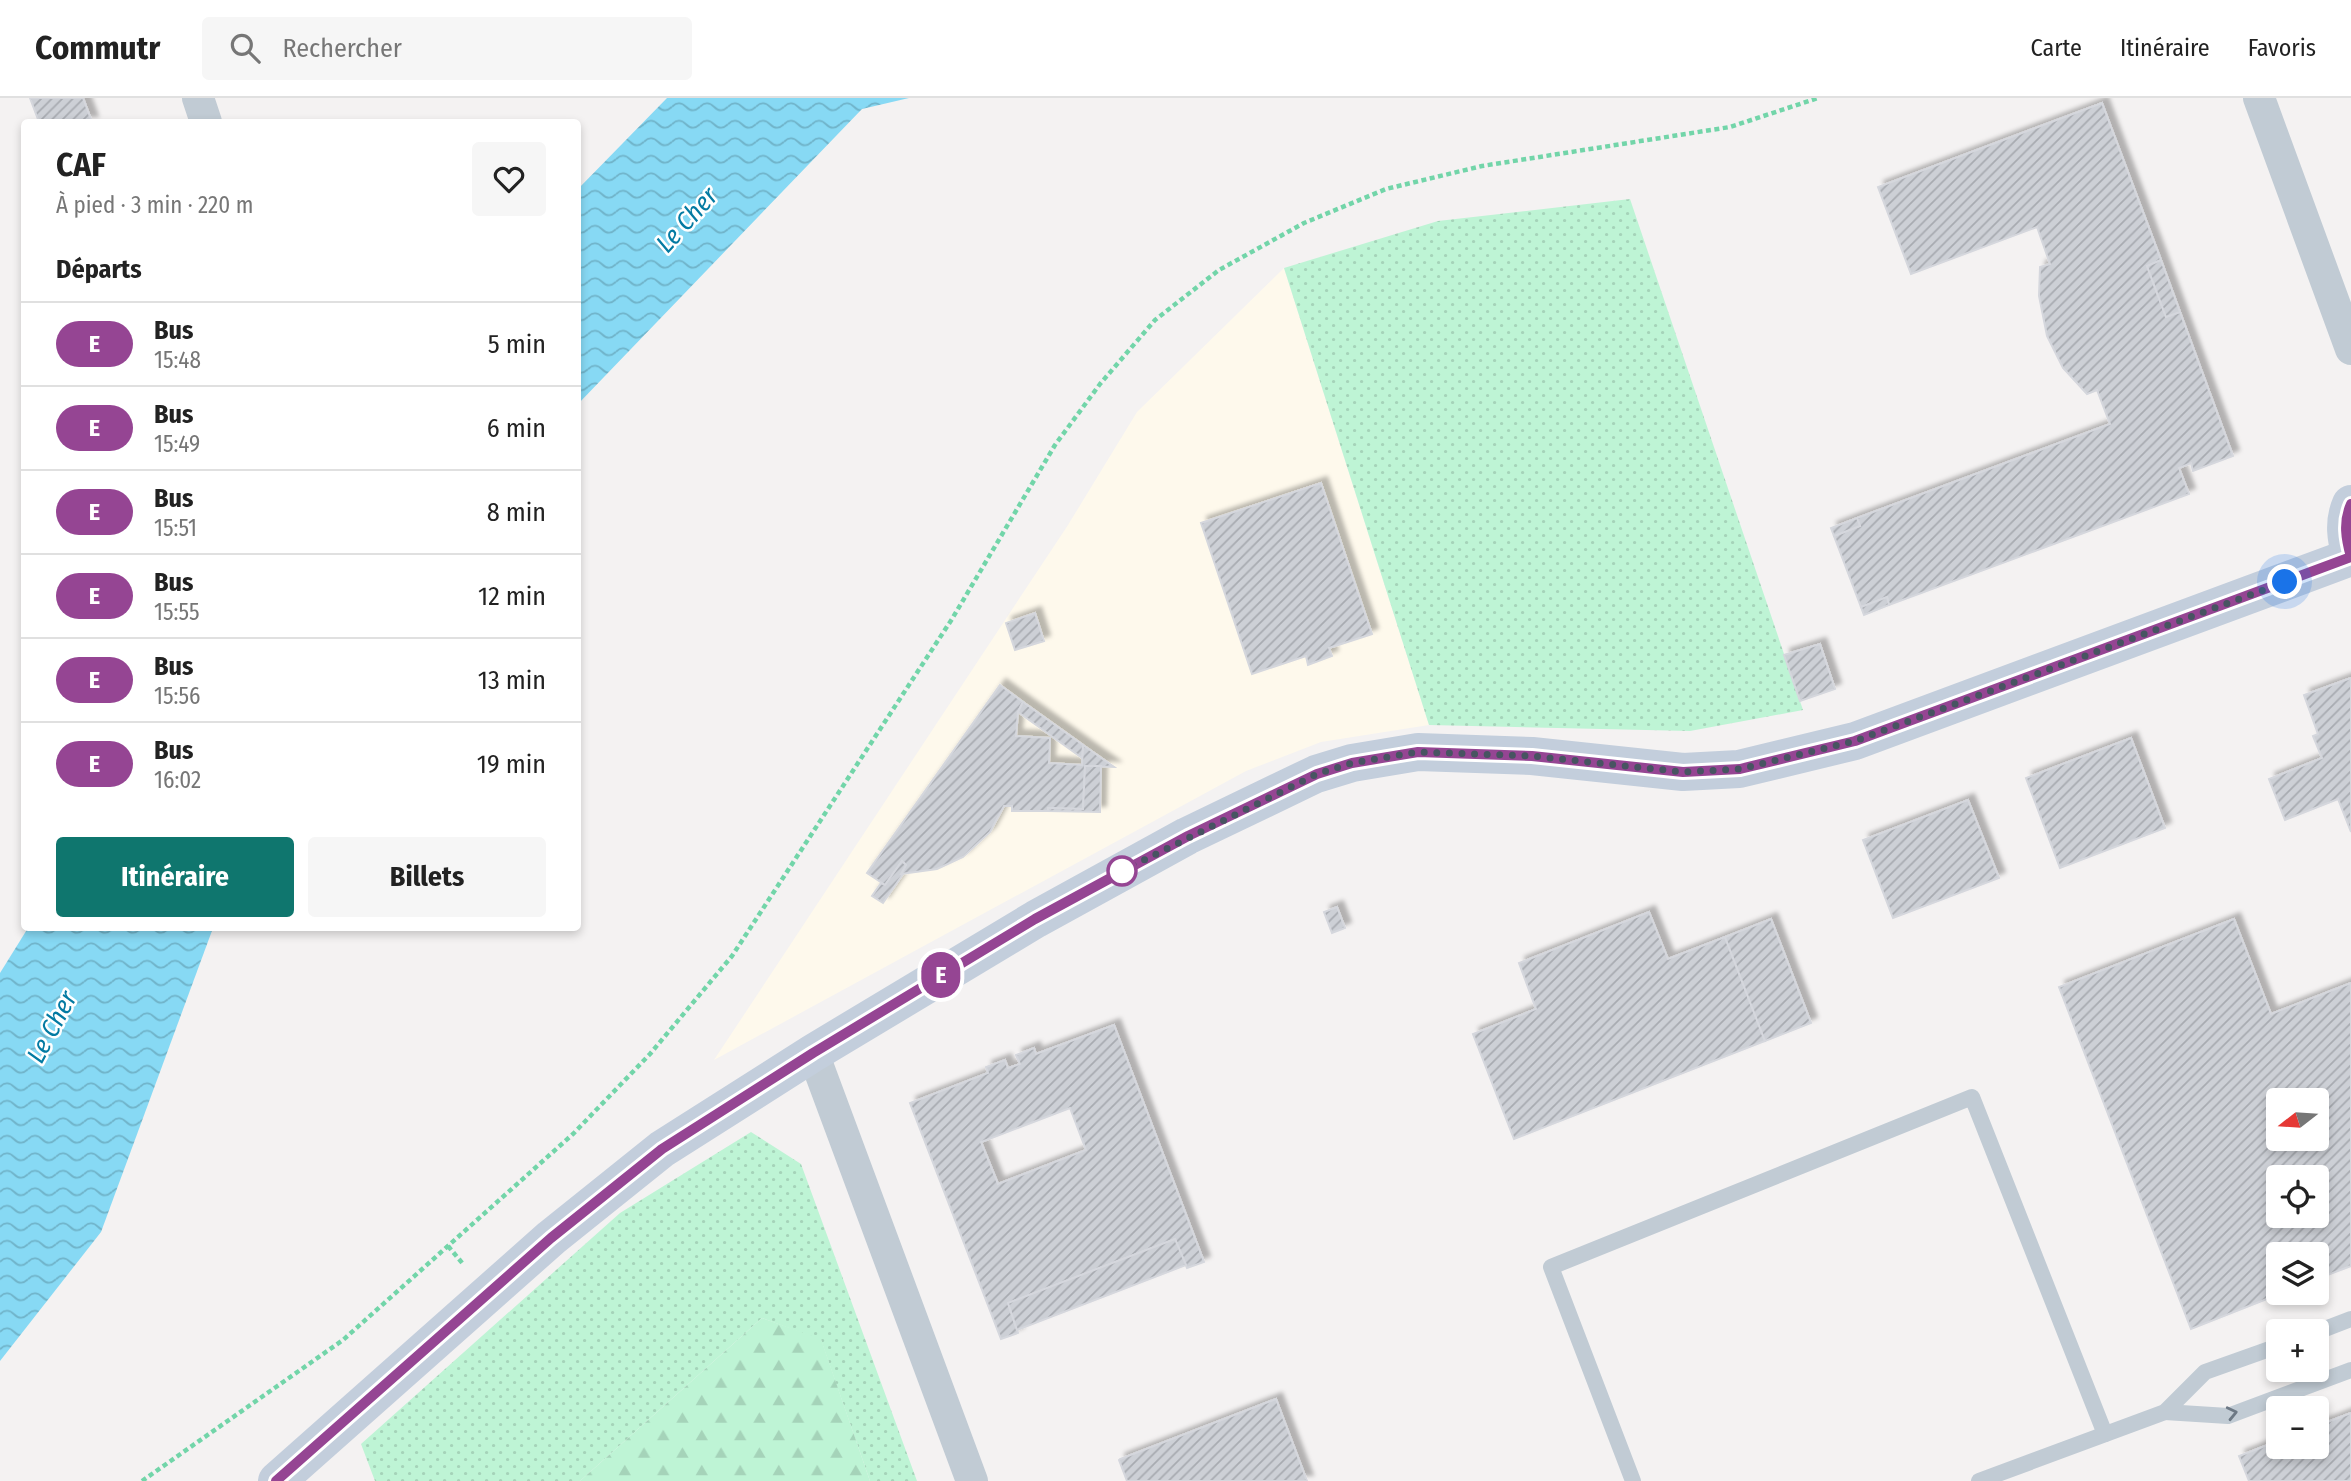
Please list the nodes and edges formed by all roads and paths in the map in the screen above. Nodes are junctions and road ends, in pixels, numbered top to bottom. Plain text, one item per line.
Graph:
1 (198, 98) edge
2 (1818, 98) edge
3 (2259, 98) edge
4 (204, 119) edge
5 (2351, 349) edge
6 (2351, 504) edge
7 (2351, 557) edge
8 (813, 1053) junction
9 (2351, 1319) edge
10 (2329, 1327) edge
11 (2266, 1350) edge
12 (2351, 1370) edge
13 (2165, 1412) junction
14 (2105, 1434) junction
15 (142, 1481) edge
16 (276, 1481) edge
17 (972, 1481) edge
18 (1633, 1481) edge
19 (1979, 1481) edge

1 - 4 street
2 - 15 path
3 - 5 street
6 - 7 street
7 - 8 street
8 - 16 street
8 - 17 street
9 - 10 lane
11 - 13 lane
13 -> 12 lane
13 - 14 lane
14 - 18 lane
14 - 19 lane

